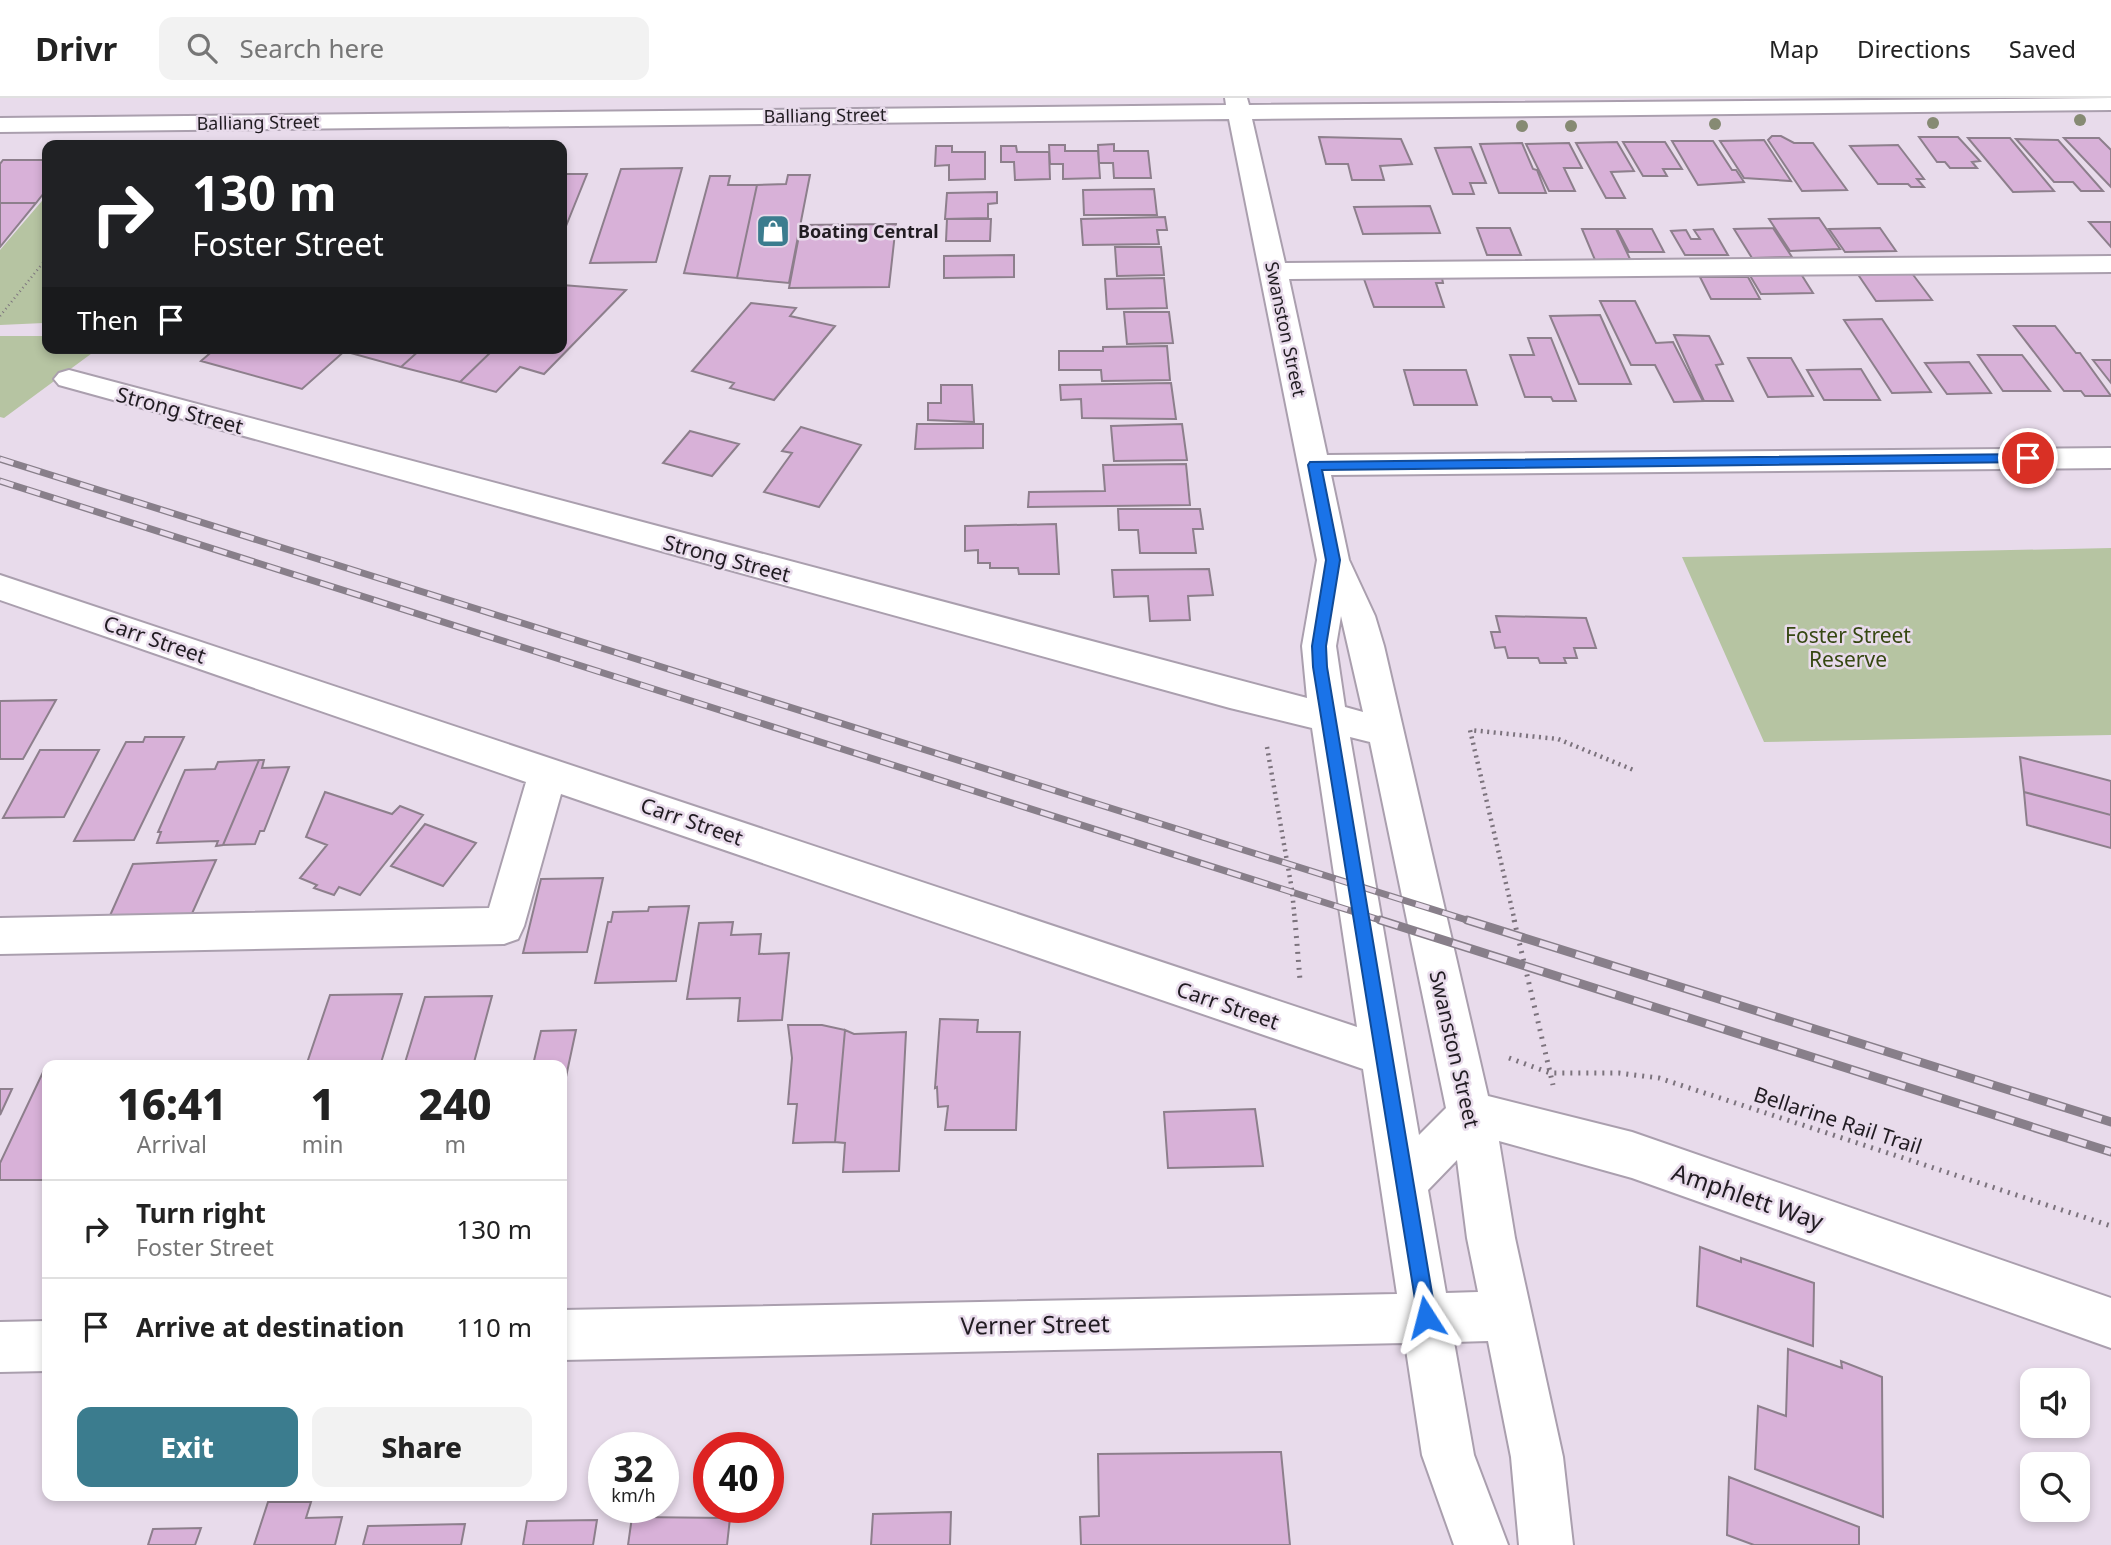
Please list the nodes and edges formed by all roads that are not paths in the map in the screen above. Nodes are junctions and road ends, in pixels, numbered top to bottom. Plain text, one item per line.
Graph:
1 (2059, 101) edge
2 (2111, 103) edge
3 (1237, 104) edge
4 (919, 106) edge
5 (159, 124) junction
6 (0, 125) edge
7 (145, 140) edge
8 (2111, 264) edge
9 (1274, 271) junction
10 (69, 379) dead end
11 (2111, 458) edge
12 (1315, 465) junction
13 (1333, 560) junction
14 (0, 587) edge
15 (1329, 718) junction
16 (1387, 732) junction
17 (548, 772) junction
18 (0, 936) edge
19 (1383, 1055) junction
20 (1471, 1115) junction
21 (1404, 1181) junction
22 (1508, 1316) junction
23 (1426, 1317) junction
24 (2111, 1323) edge
25 (567, 1335) edge
26 (42, 1346) edge
27 (0, 1348) edge
28 (1482, 1545) edge
29 (1546, 1545) edge

1 - 2 street, Balliang Street
1 - 3 street, Balliang Street
3 - 4 street, Balliang Street
3 - 9 street, Swanston Street
4 - 5 street, Balliang Street
5 - 6 street, Balliang Street
5 - 7 street
8 - 9 street
9 - 12 street, Swanston Street
10 - 15 street, Strong Street
11 - 12 street
12 - 13 street, Swanston Street
13 - 15 street, Swanston Street
13 - 16 street, Swanston Street
14 - 17 street, Carr Street
15 - 16 street, Strong Street
15 - 19 street, Swanston Street
16 - 20 street, Swanston Street
17 - 18 street
17 - 19 street, Carr Street
19 - 21 street, Swanston Street
20 - 21 street
20 - 22 street, Swanston Street
20 - 24 street, Amphlett Way
21 - 23 street, Swanston Street
22 - 23 street, Verner Street
22 - 29 street, Swanston Street
23 - 25 street, Verner Street
23 - 28 street, Swanston Street
26 - 27 street

